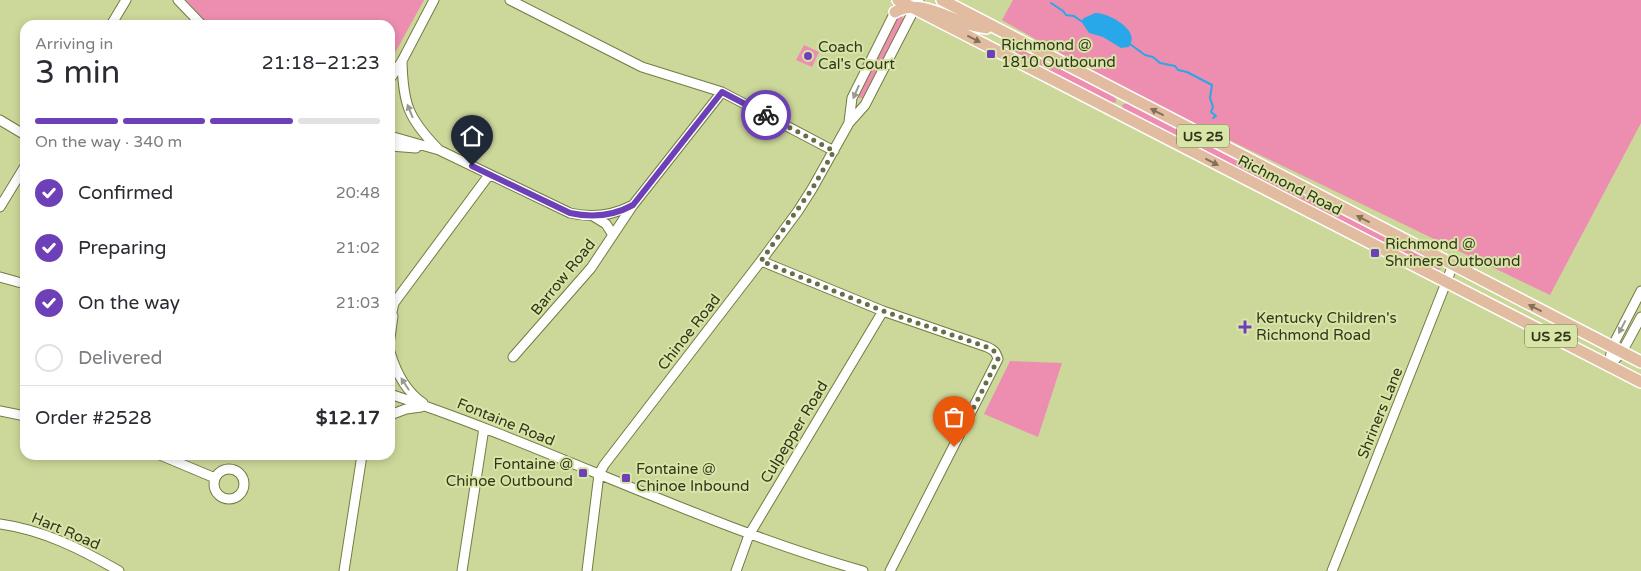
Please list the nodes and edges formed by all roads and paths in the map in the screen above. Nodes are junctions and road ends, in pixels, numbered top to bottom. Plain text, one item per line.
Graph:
1 (126, 0) edge
2 (178, 0) edge
3 (434, 0) edge
4 (510, 0) edge
5 (942, 0) edge
6 (901, 1) edge
7 (918, 4) edge
8 (894, 12) joint
9 (114, 20) edge
10 (197, 20) edge
11 (1000, 31) junction
12 (402, 61) junction
13 (395, 68) edge
14 (395, 72) edge
15 (722, 92) junction
16 (0, 120) edge
17 (849, 123) junction
18 (20, 132) edge
19 (395, 137) edge
20 (395, 146) edge
21 (439, 150) junction
22 (834, 151) junction
23 (20, 174) edge
24 (489, 175) junction
25 (633, 205) junction
26 (0, 207) edge
27 (593, 216) junction
28 (613, 235) junction
29 (761, 261) junction
30 (1453, 266) junction
31 (0, 277) edge
32 (1446, 282) junction
33 (20, 283) edge
34 (1641, 291) edge
35 (395, 302) edge
36 (883, 311) junction
37 (1641, 317) edge
38 (1612, 347) junction
39 (1622, 352) junction
40 (513, 357) dead end
41 (1641, 362) edge
42 (1609, 366) junction
43 (395, 368) edge
44 (1641, 382) edge
45 (395, 396) edge
46 (430, 407) junction
47 (0, 411) edge
48 (395, 413) edge
49 (20, 415) edge
50 (484, 428) junction
51 (172, 460) edge
52 (361, 460) edge
53 (599, 474) junction
54 (215, 478) dead end
55 (0, 524) edge
56 (749, 534) junction
57 (119, 571) edge
58 (344, 571) edge
59 (462, 571) edge
60 (587, 571) edge
61 (736, 571) edge
62 (863, 571) edge
63 (890, 571) edge
64 (1332, 571) edge

1 - 9 street
2 - 10 street
3 - 12 street
4 - 15 street
5 - 11 main road, Richmond Road / US 25
6 - 7 main road
6 - 8 main road
7 - 11 main road
7 - 17 street, Chinoe Road
7 -> 32 main road, Richmond Road / US 25
8 -> 17 street, Chinoe Road
30 -> 11 main road, Richmond Road / US 25
12 - 13 street
12 - 14 street
21 -> 12 street
15 - 22 street
15 - 25 street, Barrow Road
16 - 18 street
17 - 22 street, Chinoe Road
19 - 21 street
20 - 21 street
21 - 24 street
22 - 29 street, Chinoe Road
23 - 26 street
24 - 27 street
24 - 35 street
25 - 27 street
25 - 28 street, Barrow Road
27 - 28 street
28 - 40 street, Barrow Road
29 - 36 street
29 - 53 street, Chinoe Road
30 - 32 street, Shriners Lane
38 -> 30 main road, Richmond Road / US 25
31 - 33 street
32 - 42 main road, Richmond Road / US 25
32 - 64 street, Shriners Lane
34 -> 38 street
36 - 56 street, Culpepper Road
36 - 63 street
37 - 39 street
38 - 39 main road, Richmond Road / US 25
38 - 42 street
39 - 41 main road, Richmond Road / US 25
39 - 42 street
42 - 44 main road, Richmond Road / US 25
46 -> 43 street
45 - 46 street, Fontaine Road
46 - 48 street
46 - 50 street, Fontaine Road
47 - 49 street
50 - 53 street, Fontaine Road
50 - 59 street
51 - 54 street
52 - 58 street
53 - 56 street, Fontaine Road
53 - 60 street, Chinoe Road
55 - 57 street, Hart Road
56 - 61 street, Culpepper Road
56 - 62 street, Fontaine Road

